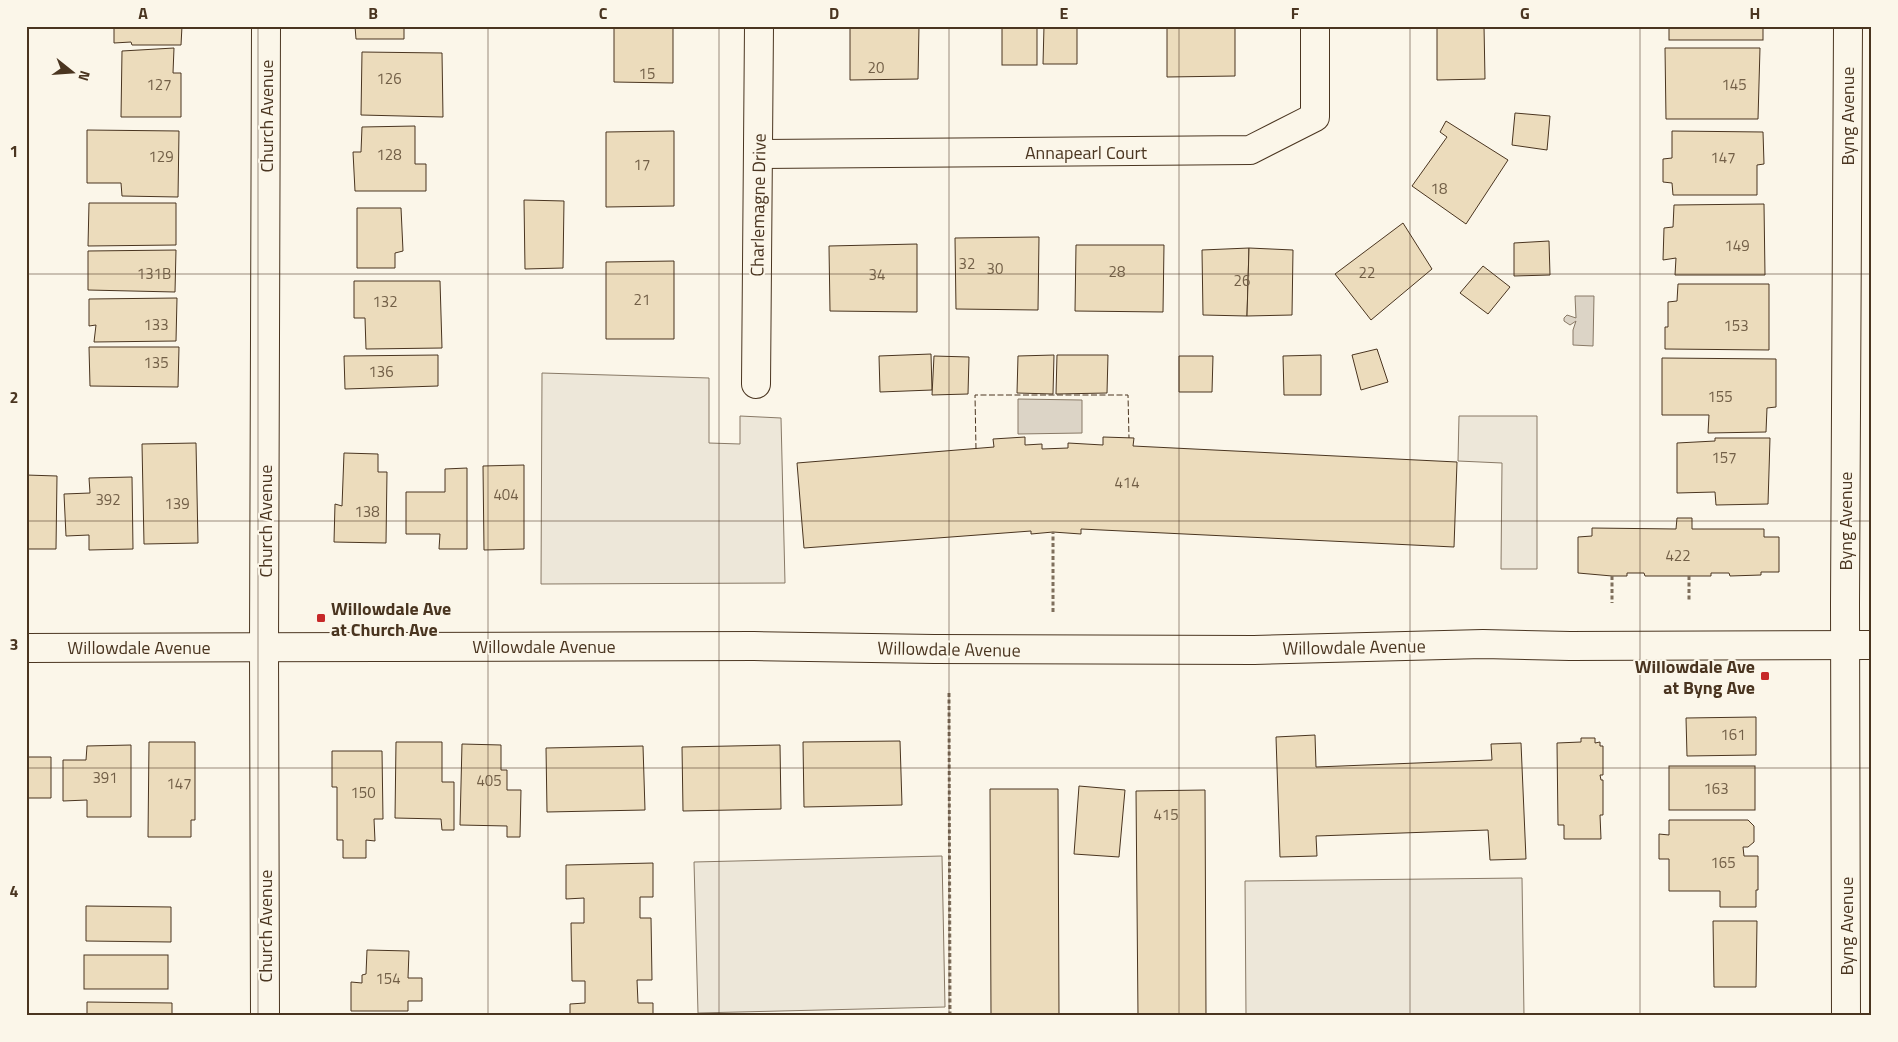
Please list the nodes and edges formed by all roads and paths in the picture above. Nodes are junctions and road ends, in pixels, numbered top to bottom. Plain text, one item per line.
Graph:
1 (266, 26) edge
2 (759, 26) edge
3 (1315, 26) edge
4 (1848, 26) edge
5 (758, 154) junction
6 (756, 384) dead end
7 (1053, 532) dead end
8 (1612, 576) dead end
9 (1689, 576) dead end
10 (1689, 602) dead end
11 (1612, 603) dead end
12 (1053, 612) dead end
13 (1859, 645) edge
14 (264, 647) junction
15 (26, 648) edge
16 (949, 693) dead end
17 (265, 1016) edge
18 (950, 1016) edge
19 (1846, 1016) edge

1 - 14 street, Church Avenue
2 - 5 street, Charlemagne Drive
3 - 5 street, Annapearl Court
4 - 13 street, Byng Avenue
5 - 6 street, Charlemagne Drive
7 - 12 path
8 - 11 path
9 - 10 path
13 - 14 street, Willowdale Avenue
13 - 19 street, Byng Avenue
14 - 15 street, Willowdale Avenue
14 - 17 street, Church Avenue
16 - 18 path

